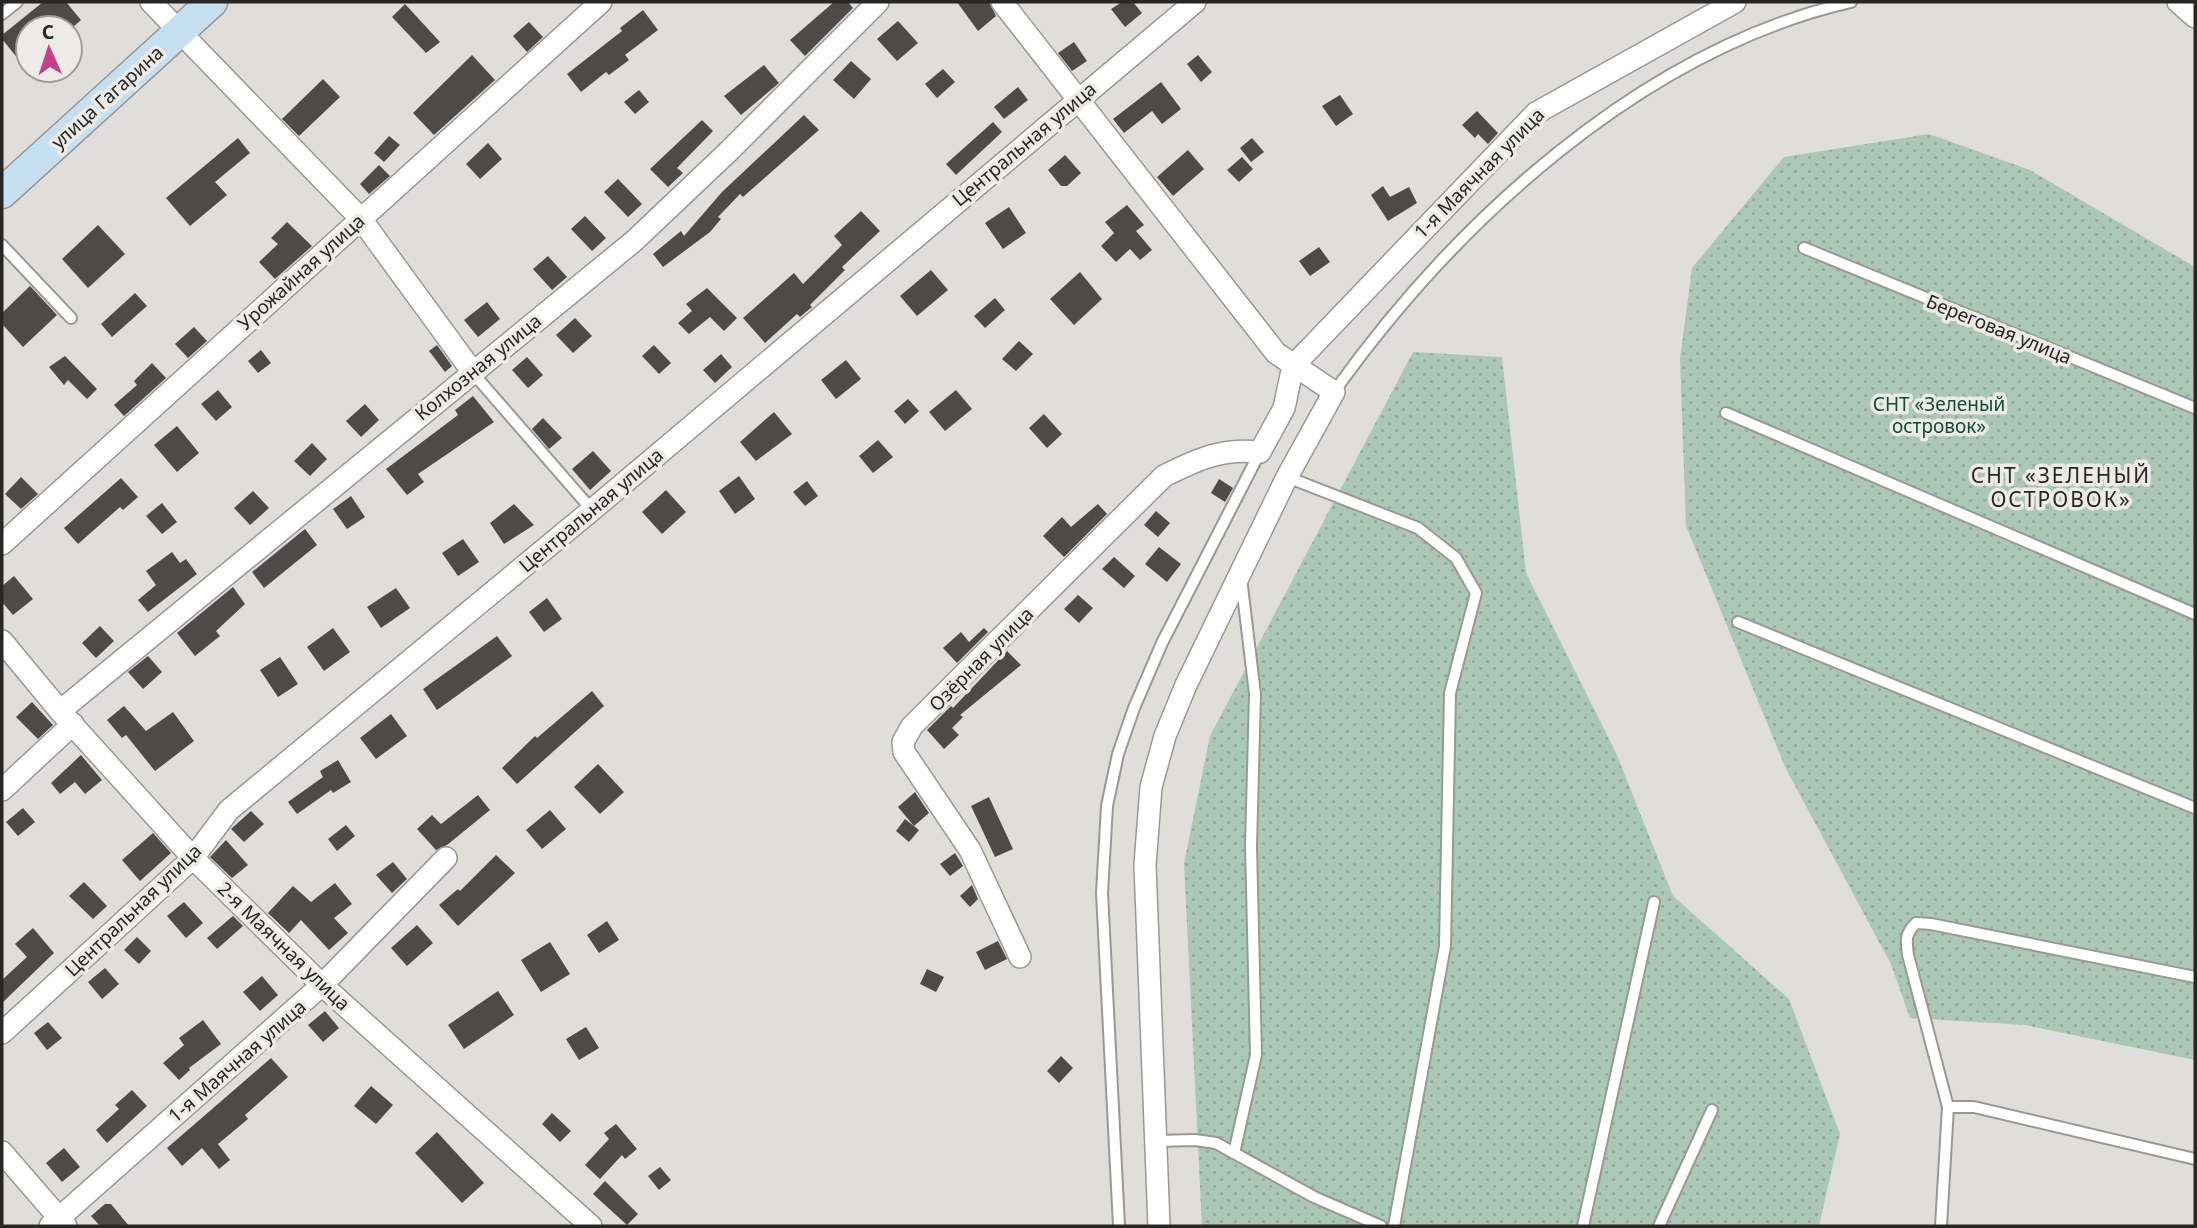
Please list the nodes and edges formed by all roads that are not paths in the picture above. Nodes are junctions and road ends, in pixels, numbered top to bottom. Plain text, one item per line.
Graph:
1 (17, 2) edge
2 (151, 2) edge
3 (212, 2) edge
4 (601, 2) edge
5 (878, 2) edge
6 (1002, 2) edge
7 (1195, 2) edge
8 (1735, 2) edge
9 (1851, 2) edge
10 (2178, 2) edge
11 (2, 14) edge
12 (2195, 17) edge
13 (178, 33) junction
14 (1078, 99) junction
15 (2, 193) edge
16 (361, 219) junction
17 (2, 245) edge
18 (1804, 248) dead end
19 (71, 318) dead end
20 (1293, 366) junction
21 (472, 371) junction
22 (1334, 392) junction
23 (2195, 408) edge
24 (1726, 413) dead end
25 (1260, 452) junction
26 (1287, 477) junction
27 (592, 510) junction
28 (2, 544) edge
29 (1241, 576) junction
30 (2195, 614) edge
31 (1738, 622) dead end
32 (2, 641) edge
33 (67, 718) junction
34 (2, 790) edge
35 (2195, 808) edge
36 (193, 858) junction
37 (446, 858) dead end
38 (1654, 902) dead end
39 (1020, 957) dead end
40 (2195, 977) edge
41 (322, 985) junction
42 (2, 1033) edge
43 (1948, 1107) junction
44 (1712, 1110) dead end
45 (1155, 1141) junction
46 (2, 1152) edge
47 (1234, 1153) junction
48 (2195, 1159) edge
49 (58, 1223) edge
50 (591, 1226) edge
51 (1119, 1226) edge
52 (1159, 1226) edge
53 (1381, 1226) edge
54 (1394, 1226) edge
55 (1583, 1226) edge
56 (1659, 1226) edge
57 (1941, 1226) edge

1 - 11 lane
2 - 13 street
3 - 13 main road, улица Гагарина
4 - 16 street, Урожайная улица
5 - 21 street, Колхозная улица
6 - 14 street
7 - 14 street, Центральная улица
8 - 20 street, 1-я Маячная улица
9 - 22 lane
10 - 12 street
13 - 15 main road, улица Гагарина
13 - 16 street
14 - 20 street
14 - 27 street, Центральная улица
16 - 21 street
16 - 28 street, Урожайная улица
17 - 19 lane
18 - 23 lane, Береговая улица
20 - 22 street
20 - 25 street
21 - 27 lane
21 - 33 street, Колхозная улица
22 - 26 street
24 - 30 lane
25 - 39 street, Озёрная улица
25 - 51 lane
26 - 29 street
26 - 54 lane
27 - 36 street, Центральная улица
29 - 45 street
29 - 47 lane
31 - 35 lane
32 - 33 street, 2-я Маячная улица
33 - 34 street, Колхозная улица
33 - 36 street, 2-я Маячная улица
36 - 41 street, 2-я Маячная улица
36 - 42 street, Центральная улица
37 - 41 street, 1-я Маячная улица
38 - 55 lane
40 - 43 lane
41 - 49 street, 1-я Маячная улица
41 - 50 street, 2-я Маячная улица
43 - 48 lane
43 - 57 lane
44 - 56 lane
45 - 47 lane
45 - 52 street
46 - 49 street
47 - 53 lane

